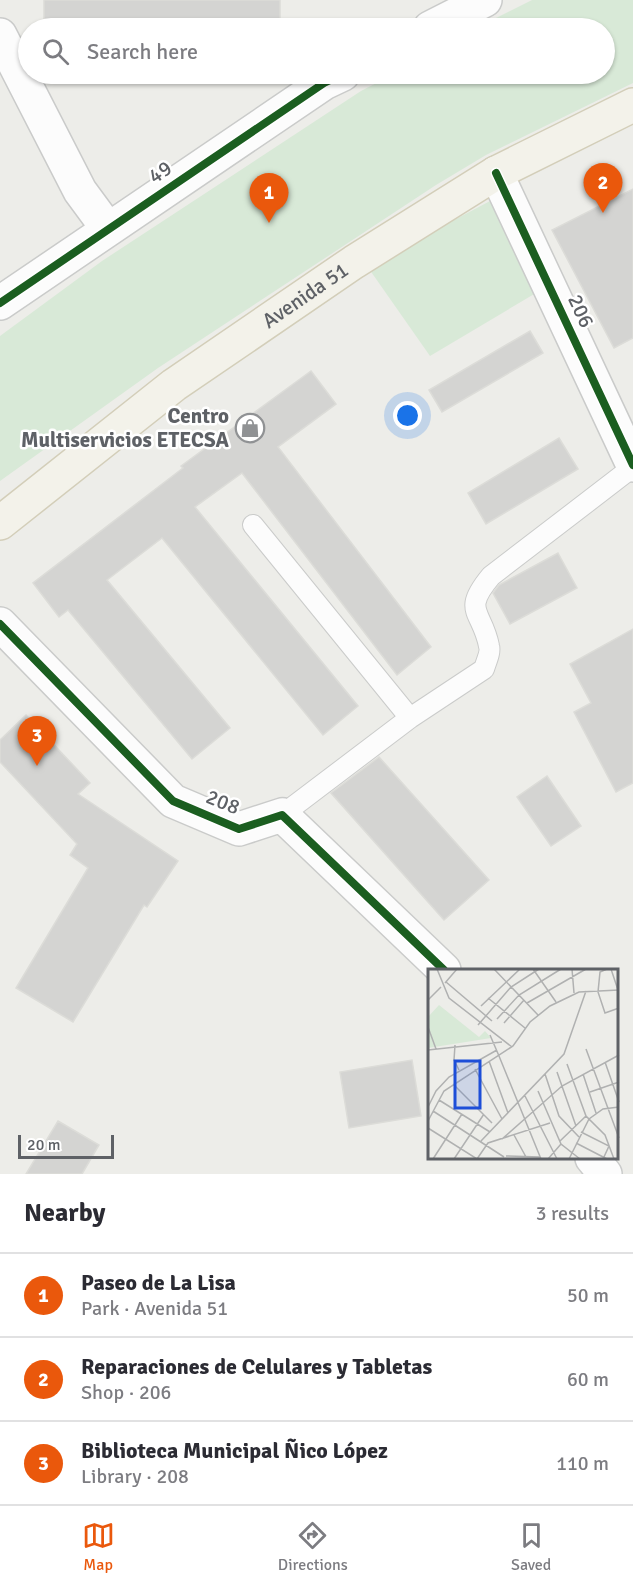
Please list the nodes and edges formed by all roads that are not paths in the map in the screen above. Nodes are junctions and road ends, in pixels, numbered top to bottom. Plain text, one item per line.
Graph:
1 (485, 0) edge
2 (450, 18) edge
3 (0, 35) edge
4 (18, 70) edge
5 (25, 84) edge
6 (323, 84) edge
7 (633, 105) edge
8 (496, 174) junction
9 (108, 229) junction
10 (0, 303) edge
11 (633, 466) edge
12 (0, 523) edge
13 (253, 525) dead end
14 (0, 624) edge
15 (410, 718) junction
16 (282, 814) junction
17 (443, 969) edge
18 (593, 1159) edge
19 (605, 1174) edge

1 - 2 street
3 - 4 street
5 - 9 street
6 - 9 street, 49
7 - 8 main road, Avenida 51
8 - 11 street, 206
8 - 12 main road, Avenida 51
9 - 10 street, 49
11 - 15 lane
13 - 15 lane
14 - 16 street, 208
15 - 16 lane
16 - 17 street
18 - 19 street

